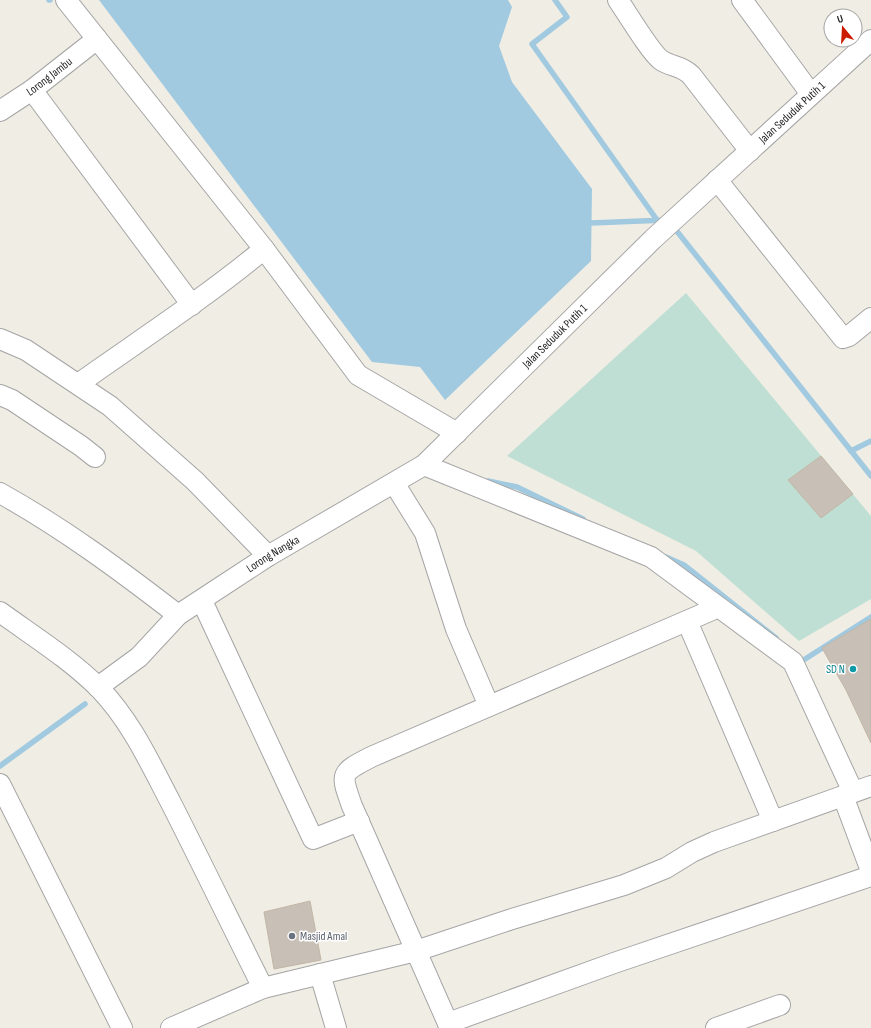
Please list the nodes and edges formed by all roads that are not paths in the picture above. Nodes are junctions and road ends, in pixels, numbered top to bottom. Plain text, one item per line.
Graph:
1 (618, 0) edge
2 (742, 0) edge
3 (71, 7) edge
4 (97, 39) junction
5 (871, 40) edge
6 (32, 90) junction
7 (811, 94) junction
8 (0, 111) edge
9 (750, 151) junction
10 (717, 180) junction
11 (264, 249) junction
12 (192, 305) junction
13 (871, 318) edge
14 (0, 339) edge
15 (78, 384) junction
16 (0, 395) edge
17 (457, 433) junction
18 (95, 456) dead end
19 (427, 466) junction
20 (398, 489) junction
21 (0, 493) edge
22 (268, 556) junction
23 (202, 601) junction
24 (712, 610) dead end
25 (0, 612) edge
26 (178, 615) junction
27 (687, 621) junction
28 (98, 687) junction
29 (489, 706) junction
30 (0, 784) edge
31 (856, 791) edge
32 (359, 821) junction
33 (773, 821) junction
34 (871, 871) edge
35 (871, 876) edge
36 (416, 950) junction
37 (320, 974) junction
38 (263, 988) junction
39 (780, 1005) dead end
40 (214, 1020) edge
41 (449, 1026) edge
42 (122, 1028) edge
43 (171, 1028) edge
44 (336, 1028) edge
45 (716, 1028) edge

1 - 9 street
2 - 7 street
3 - 4 street
4 - 6 street, Lorong Jambu
4 - 11 street
5 - 7 street, Jalan Seduduk Putih 1
6 - 8 street, Lorong Jambu
6 - 12 street
7 - 9 street, Jalan Seduduk Putih 1
9 - 10 street, Jalan Seduduk Putih 1
10 - 13 street
10 - 17 street, Jalan Seduduk Putih 1
11 - 12 street
11 - 17 street
12 - 15 street
14 - 15 street
15 - 22 street
16 - 18 street
17 - 19 street, Lorong Nangka
19 - 20 street, Lorong Nangka
19 - 31 street
20 - 22 street, Lorong Nangka
20 - 29 street
21 - 26 street
22 - 23 street, Lorong Nangka
23 - 26 street, Lorong Nangka
23 - 32 street
24 - 27 street
25 - 28 street
26 - 28 street, Lorong Nangka
27 - 29 street
27 - 33 street
28 - 38 street
29 - 32 street
30 - 42 street
31 - 33 street
31 - 34 street
32 - 36 street
33 - 36 street
35 - 41 street
36 - 37 street
36 - 41 street
37 - 38 street
37 - 44 street
38 - 40 street
39 - 45 street
40 - 43 street

